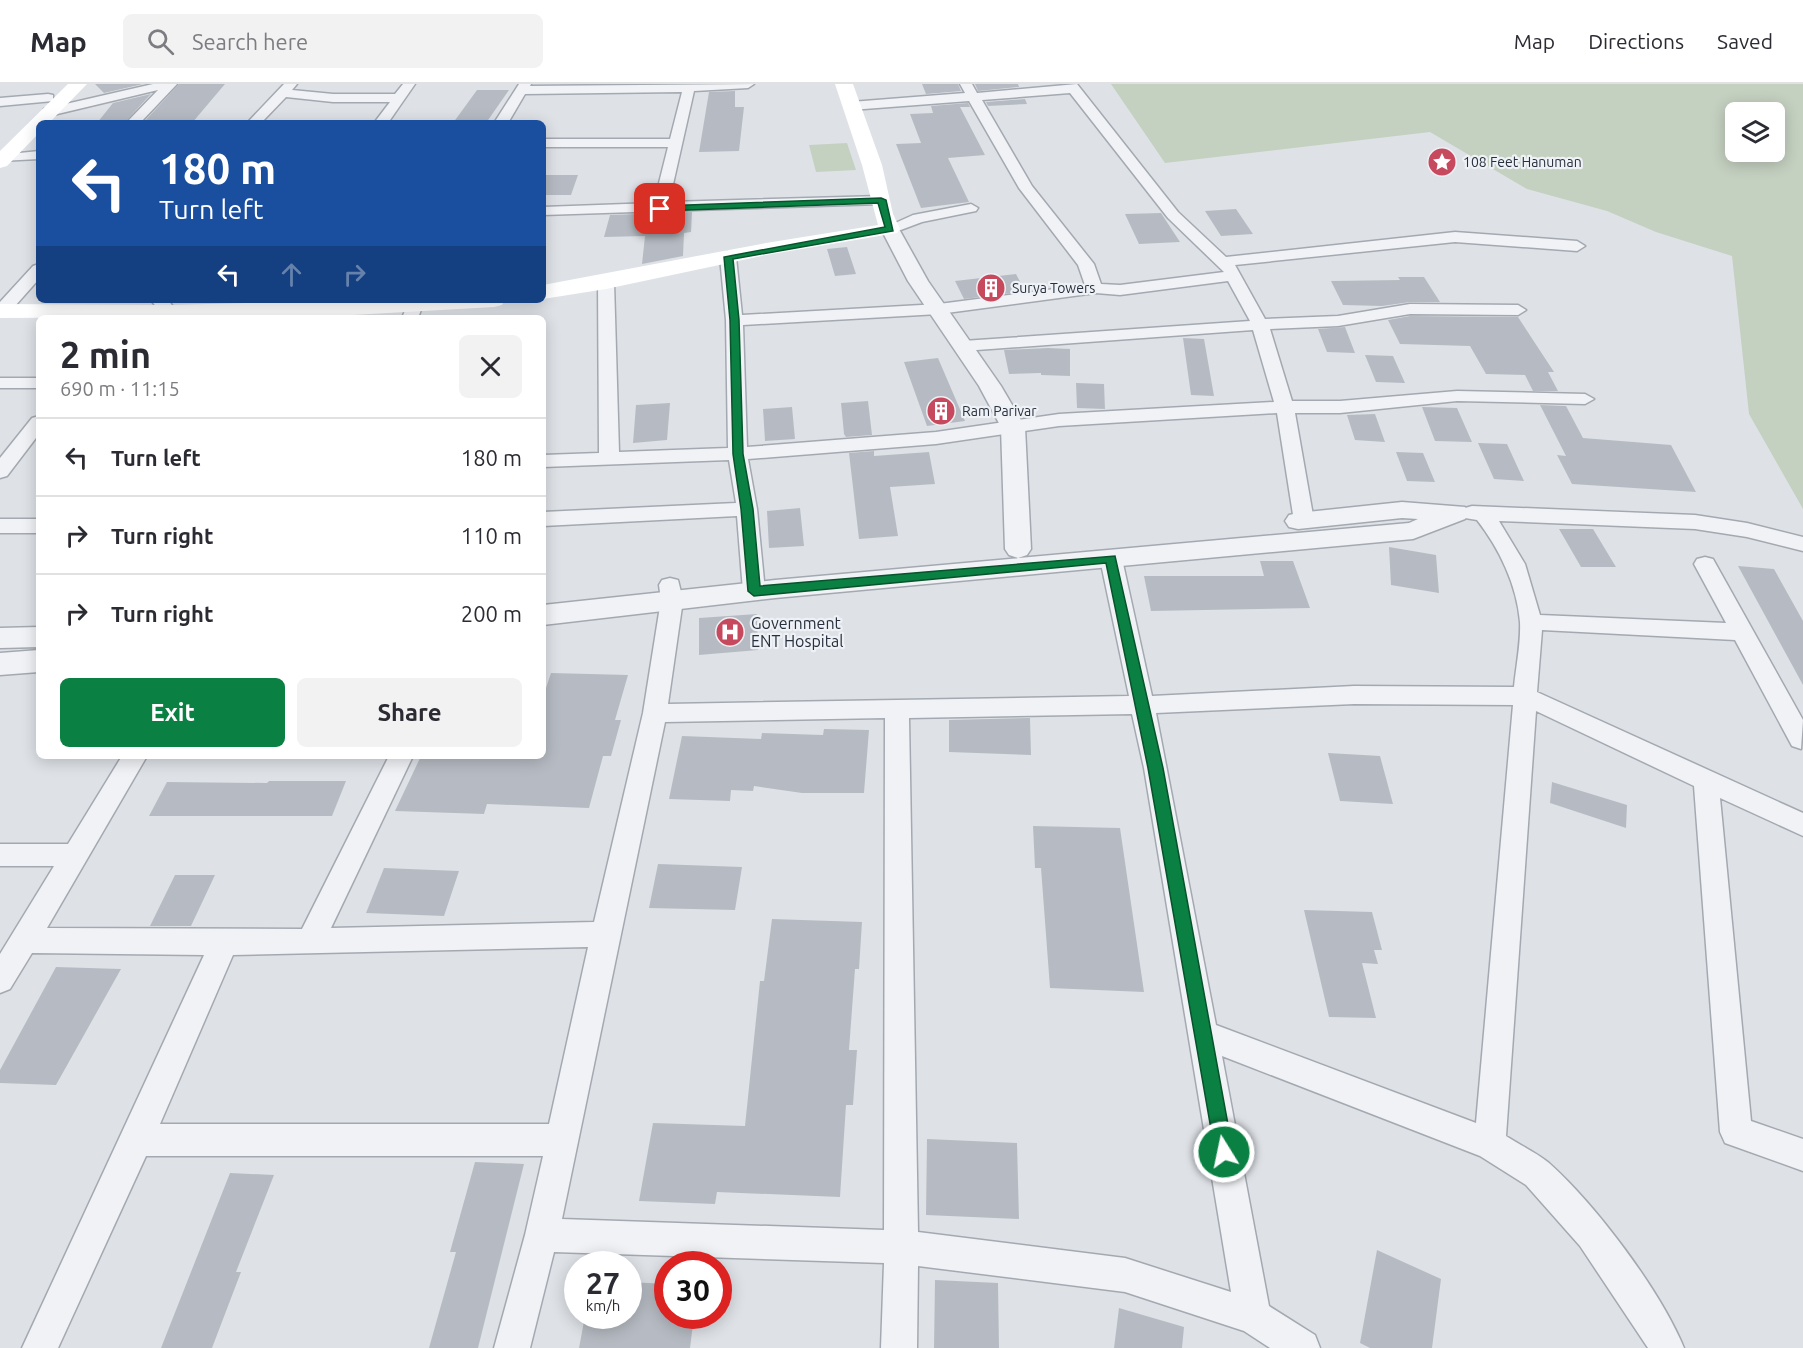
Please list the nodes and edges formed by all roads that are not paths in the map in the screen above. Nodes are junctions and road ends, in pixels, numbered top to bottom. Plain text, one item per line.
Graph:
1 (63, 84) edge
2 (78, 84) edge
3 (170, 84) edge
4 (409, 84) edge
5 (748, 84) edge
6 (844, 84) edge
7 (1071, 86) edge
8 (523, 87) edge
9 (287, 88) edge
10 (689, 88) junction
11 (968, 90) edge
12 (398, 98) junction
13 (0, 102) edge
14 (48, 105) junction
15 (851, 106) junction
16 (136, 120) edge
17 (257, 120) edge
18 (383, 120) edge
19 (503, 120) edge
20 (546, 143) edge
21 (675, 143) junction
22 (2, 155) edge
23 (36, 155) edge
24 (881, 200) junction
25 (971, 208) dead end
26 (660, 209) junction
27 (546, 211) edge
28 (890, 229) junction
29 (1577, 246) dead end
30 (728, 257) junction
31 (1223, 262) junction
32 (36, 272) edge
33 (1234, 276) junction
34 (606, 282) junction
35 (1096, 288) junction
36 (546, 292) edge
37 (474, 303) edge
38 (338, 305) edge
39 (164, 306) edge
40 (939, 309) junction
41 (1518, 310) dead end
42 (1, 311) edge
43 (412, 312) edge
44 (242, 315) edge
45 (734, 320) junction
46 (1260, 324) junction
47 (963, 346) junction
48 (36, 382) edge
49 (0, 383) edge
50 (1585, 399) dead end
51 (1285, 407) junction
52 (36, 424) edge
53 (1013, 427) junction
54 (36, 442) edge
55 (9, 445) edge
56 (738, 454) junction
57 (609, 457) junction
58 (546, 461) edge
59 (0, 472) edge
60 (747, 509) junction
61 (1469, 513) junction
62 (546, 519) edge
63 (1304, 521) junction
64 (0, 526) edge
65 (36, 526) edge
66 (1803, 544) edge
67 (1018, 549) junction
68 (1111, 559) junction
69 (1705, 564) dead end
70 (753, 582) junction
71 (671, 593) junction
72 (546, 596) edge
73 (546, 614) edge
74 (1531, 622) junction
75 (1742, 632) junction
76 (36, 637) edge
77 (0, 638) edge
78 (36, 661) edge
79 (0, 664) edge
80 (1525, 696) junction
81 (1143, 705) junction
82 (897, 709) junction
83 (655, 713) junction
84 (1801, 739) dead end
85 (133, 759) edge
86 (400, 759) edge
87 (1706, 779) junction
88 (1803, 825) edge
89 (0, 855) edge
90 (76, 855) junction
91 (605, 934) junction
92 (311, 939) junction
93 (23, 940) junction
94 (224, 943) junction
95 (0, 980) edge
96 (1203, 1034) junction
97 (137, 1140) junction
98 (562, 1140) junction
99 (1490, 1144) junction
100 (1803, 1155) edge
101 (542, 1235) junction
102 (901, 1246) junction
103 (1253, 1316) junction
104 (40, 1348) edge
105 (512, 1348) edge
106 (899, 1348) edge
107 (1302, 1348) edge
108 (1666, 1348) edge

1 - 14 main road
2 - 14 main road
3 - 14 street
3 - 16 street
4 - 12 street
5 - 10 street
6 - 15 main road
7 - 11 street
7 - 31 street
8 - 10 street
8 - 19 street
9 - 12 street
9 - 17 street
10 - 21 street
11 - 15 street
11 - 35 street
12 - 18 street
13 - 14 street
14 - 22 main road
15 - 24 main road
20 - 21 street
21 - 26 street
22 - 23 street
24 - 26 street
24 - 28 main road
25 - 28 street
26 - 27 street
28 - 30 main road
28 - 40 street
29 - 31 street
30 - 34 main road
30 - 45 street
31 - 33 street
32 - 42 street
33 - 35 street
33 - 46 street
34 - 36 main road
34 - 57 street
35 - 40 street
37 - 43 main road
38 - 43 main road
38 - 44 main road
39 - 42 main road
39 - 44 main road
40 - 45 street
40 - 47 street
41 - 46 street
45 - 56 street
46 - 47 street
46 - 51 street
47 - 53 street
48 - 49 street
50 - 51 street
51 - 53 street
51 - 63 street
52 - 55 street
53 - 56 street
53 - 67 street
54 - 55 street
55 - 59 street
56 - 57 street
56 - 60 street
57 - 58 street
60 - 62 street
60 - 70 street
61 - 63 street
61 - 66 street
61 - 68 street
61 - 74 street
63 - 67 street
64 - 65 street
67 - 70 street
68 - 70 street
68 - 81 street
69 - 75 street
70 - 71 street
71 - 72 street
71 - 73 street
71 - 83 street
74 - 75 street
74 - 80 street
75 - 84 street
76 - 77 street
78 - 79 street
80 - 81 street
80 - 87 street
80 - 99 street
81 - 82 street
81 - 96 street
82 - 83 street
82 - 102 street
83 - 91 street
85 - 90 street
86 - 92 street
87 - 88 street
87 - 100 street
89 - 90 street
90 - 93 street
91 - 92 street
91 - 98 street
92 - 94 street
93 - 94 street
93 - 95 street
94 - 97 street
96 - 99 street
96 - 103 street
97 - 98 street
97 - 104 street
98 - 101 street
99 - 108 street
101 - 102 street
101 - 105 street
102 - 103 street
102 - 106 street
103 - 107 street

